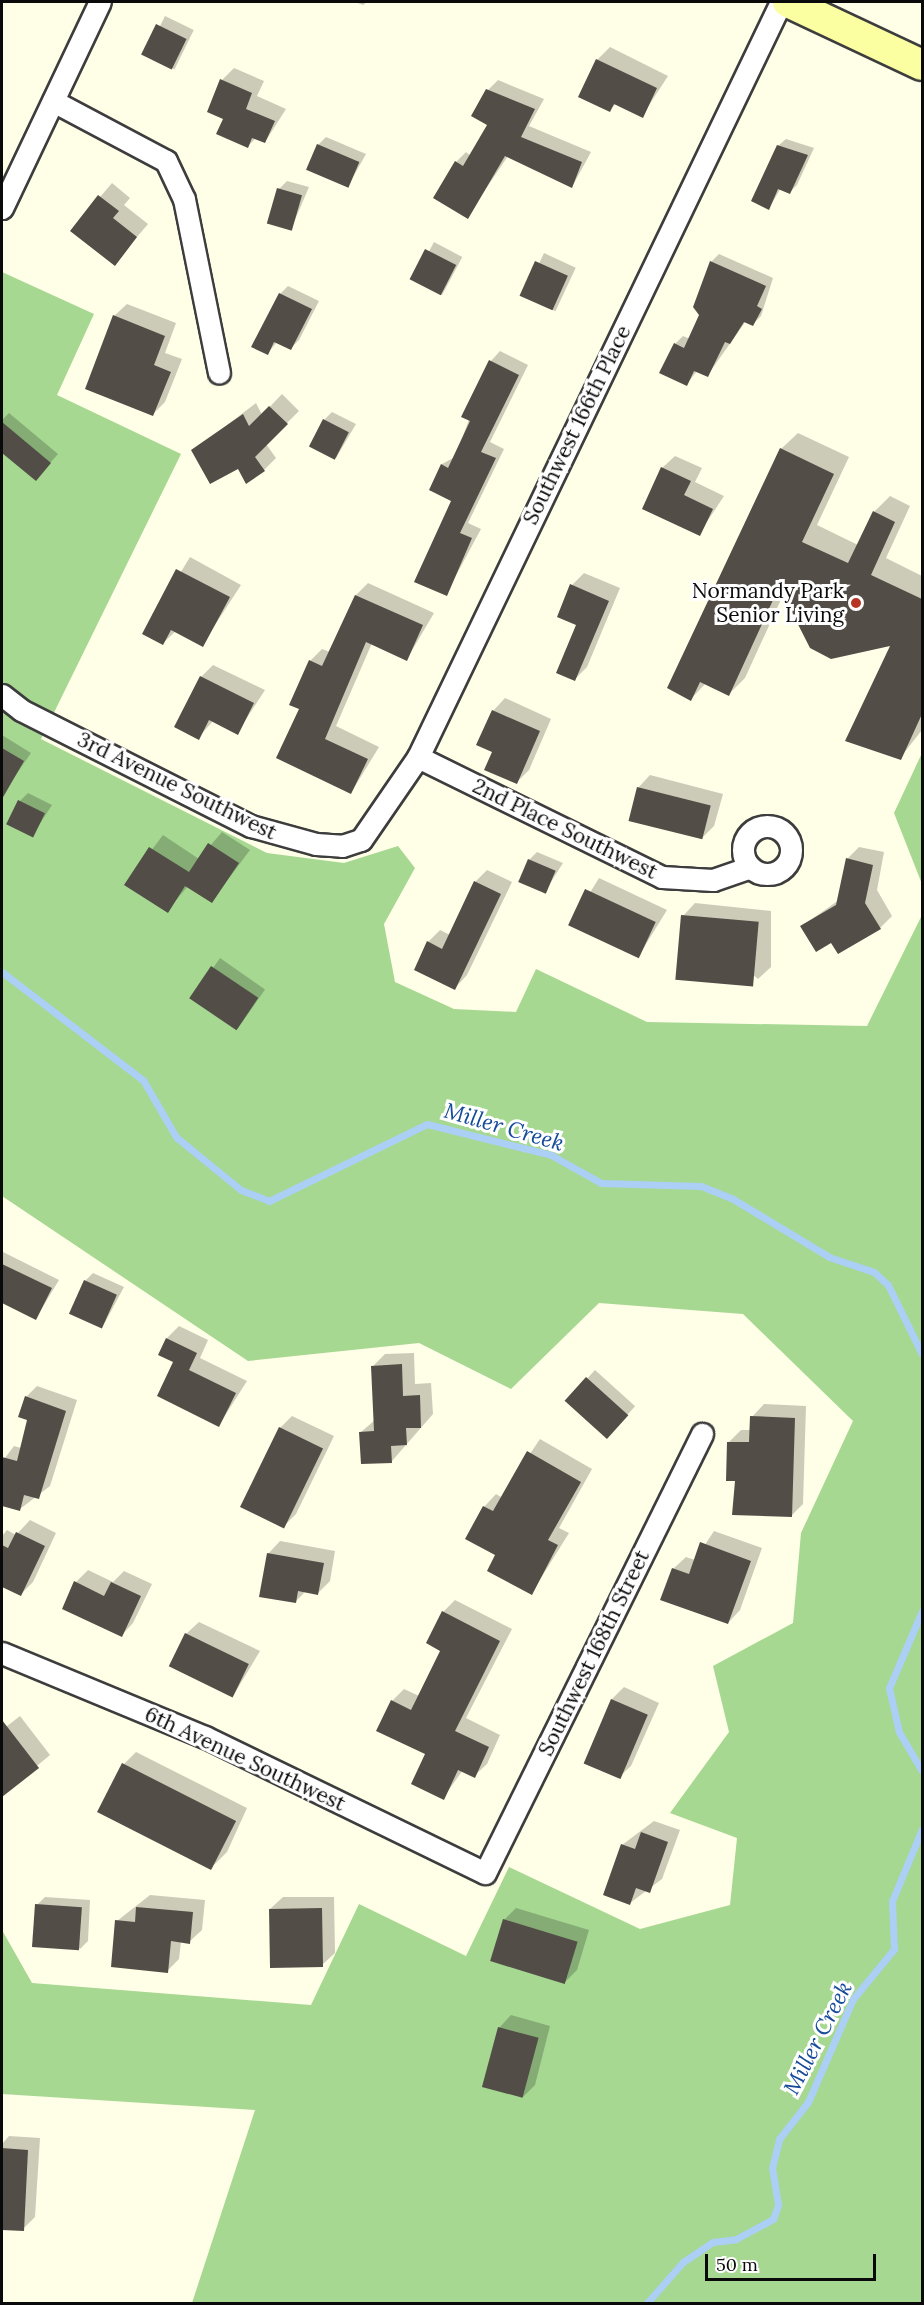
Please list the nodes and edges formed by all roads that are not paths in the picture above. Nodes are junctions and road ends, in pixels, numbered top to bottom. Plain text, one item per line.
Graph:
1 (100, 2) edge
2 (781, 2) edge
3 (788, 2) edge
4 (922, 65) edge
5 (53, 101) junction
6 (2, 208) edge
7 (219, 373) dead end
8 (2, 694) edge
9 (418, 757) junction
10 (361, 840) joint
11 (750, 867) dead end
12 (702, 1434) dead end
13 (2, 1653) edge
14 (485, 1873) joint

1 - 5 street
2 - 9 street, Southwest 166th Place
3 - 4 main road
5 - 6 street
5 - 7 street
8 - 10 street, 3rd Avenue Southwest
9 - 10 street, Southwest 166th Place
9 - 11 street, 2nd Place Southwest
12 - 14 street, Southwest 168th Street
13 - 14 street, 6th Avenue Southwest

